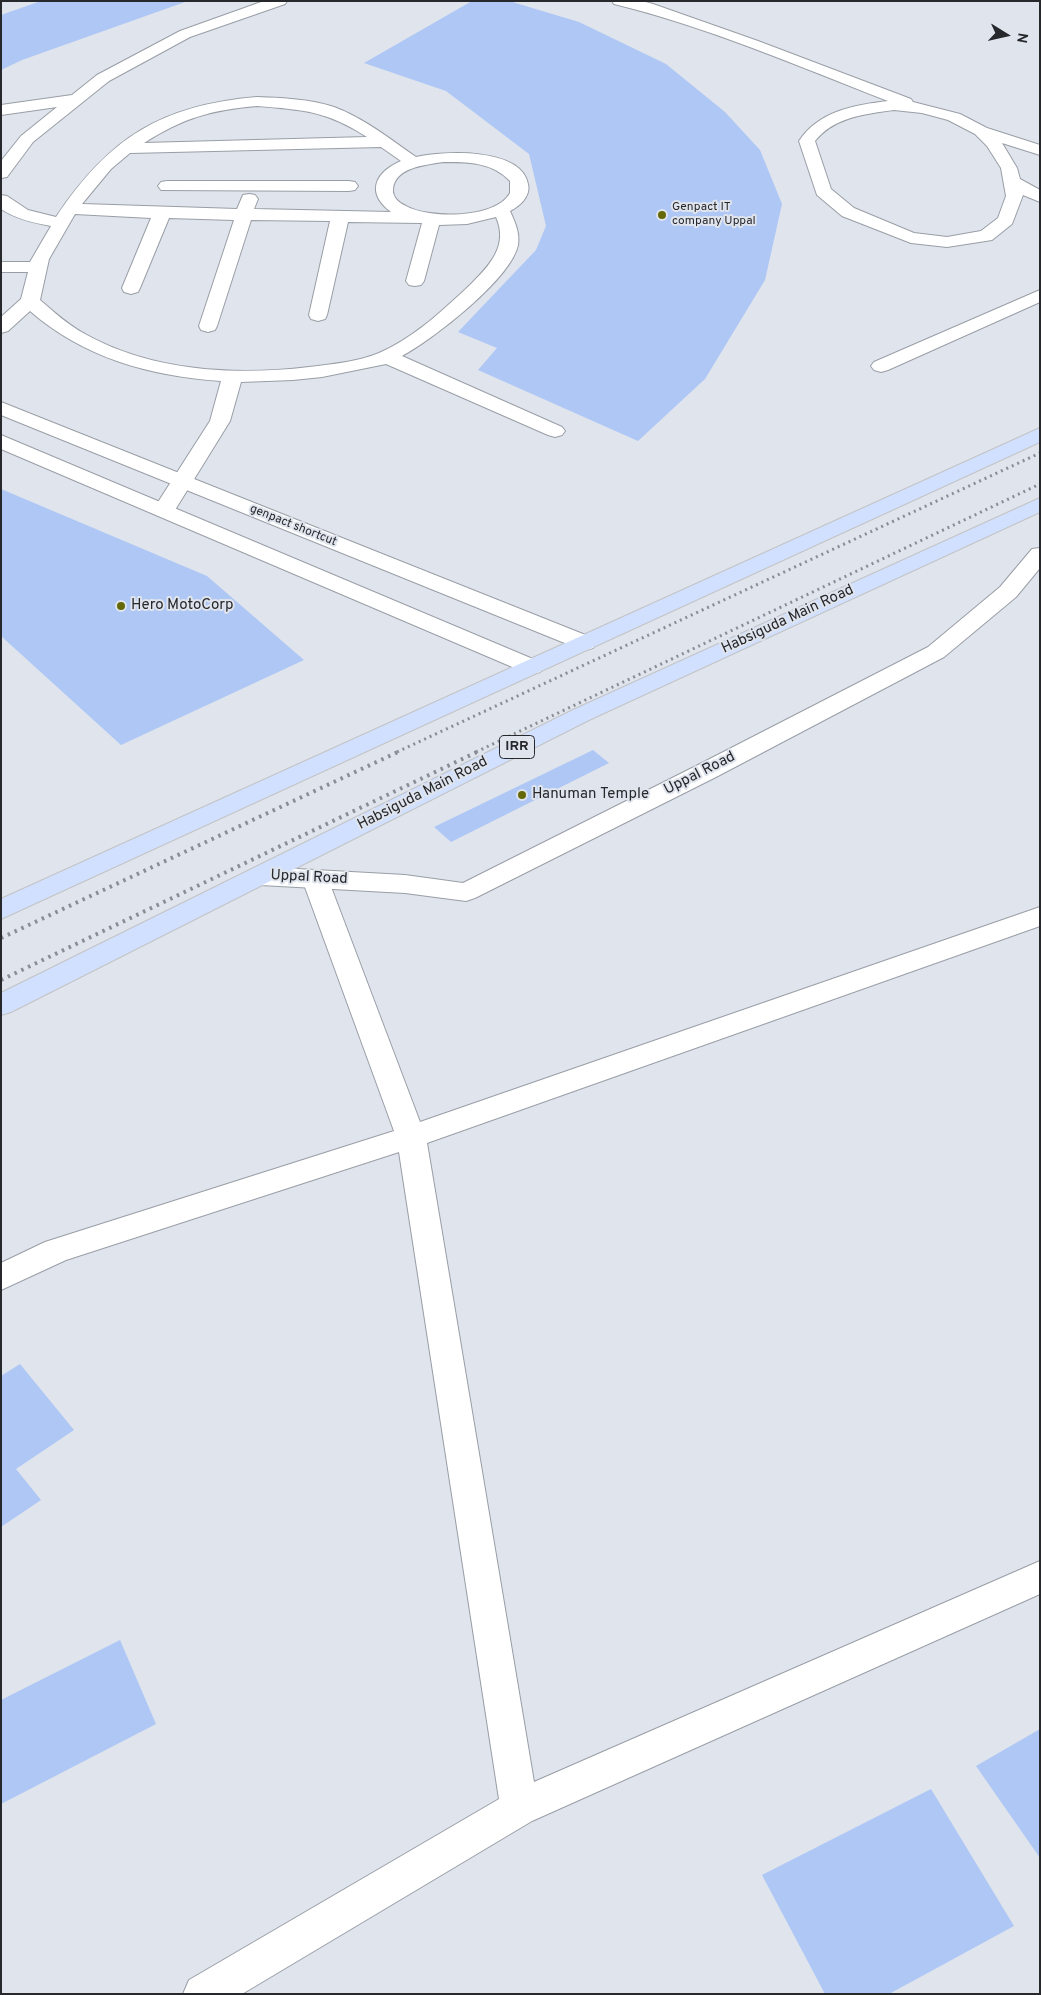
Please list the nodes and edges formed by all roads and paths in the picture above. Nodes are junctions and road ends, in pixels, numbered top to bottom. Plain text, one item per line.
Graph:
1 (280, 1) edge
2 (619, 1) edge
3 (77, 99) junction
4 (923, 108) junction
5 (1, 110) edge
6 (981, 130) junction
7 (383, 142) junction
8 (125, 148) junction
9 (1040, 150) edge
10 (414, 163) junction
11 (1, 173) edge
12 (1012, 182) junction
13 (167, 186) dead end
14 (253, 186) junction
15 (349, 186) dead end
16 (1040, 197) edge
17 (1, 200) edge
18 (501, 210) junction
19 (162, 213) junction
20 (244, 214) junction
21 (66, 216) junction
22 (340, 216) junction
23 (432, 218) junction
24 (1, 267) edge
25 (38, 267) junction
26 (415, 281) dead end
27 (130, 288) dead end
28 (1040, 296) edge
29 (30, 301) junction
30 (318, 316) dead end
31 (208, 326) dead end
32 (1, 327) edge
33 (386, 356) junction
34 (881, 366) dead end
35 (232, 378) junction
36 (1, 408) edge
37 (555, 431) dead end
38 (1040, 434) edge
39 (1, 441) edge
40 (182, 482) junction
41 (1040, 504) edge
42 (164, 510) junction
43 (1040, 554) edge
44 (586, 642) junction
45 (532, 667) junction
46 (261, 876) junction
47 (315, 878) junction
48 (1, 910) edge
49 (1040, 916) edge
50 (1, 1005) edge
51 (411, 1136) junction
52 (1, 1277) edge
53 (1040, 1577) edge
54 (519, 1808) junction
55 (203, 1994) edge

1 - 3 street
2 - 4 street
3 - 5 street
3 - 11 street
4 - 6 street
4 - 12 street
6 - 9 street
6 - 12 street
7 - 8 street
7 - 8 street
7 - 10 street
8 - 21 street
10 - 18 street
10 - 23 street
12 - 16 street
13 - 14 street
14 - 15 street
14 - 20 street
17 - 21 street
18 - 23 street
18 - 33 street
19 - 20 street
19 - 21 street
19 - 27 street
20 - 22 street
20 - 31 street
21 - 25 street
22 - 23 street
22 - 30 street
23 - 26 street
24 - 25 street
25 - 29 street
28 - 34 street
29 - 32 street
29 - 35 street
33 - 35 street
33 - 37 street
35 - 40 street
36 - 40 street, genpact shortcut
38 - 44 main road
39 - 42 street
40 - 42 street
40 - 44 street, genpact shortcut
41 - 46 main road, Habsiguda Main Road / IRR
42 - 45 street
43 - 47 street, Uppal Road
44 - 45 main road
45 - 48 main road
46 - 47 street, Uppal Road
46 - 50 main road, Habsiguda Main Road / IRR
47 - 51 street
49 - 51 street
51 - 52 street
51 - 54 street
53 - 54 street
54 - 55 street

